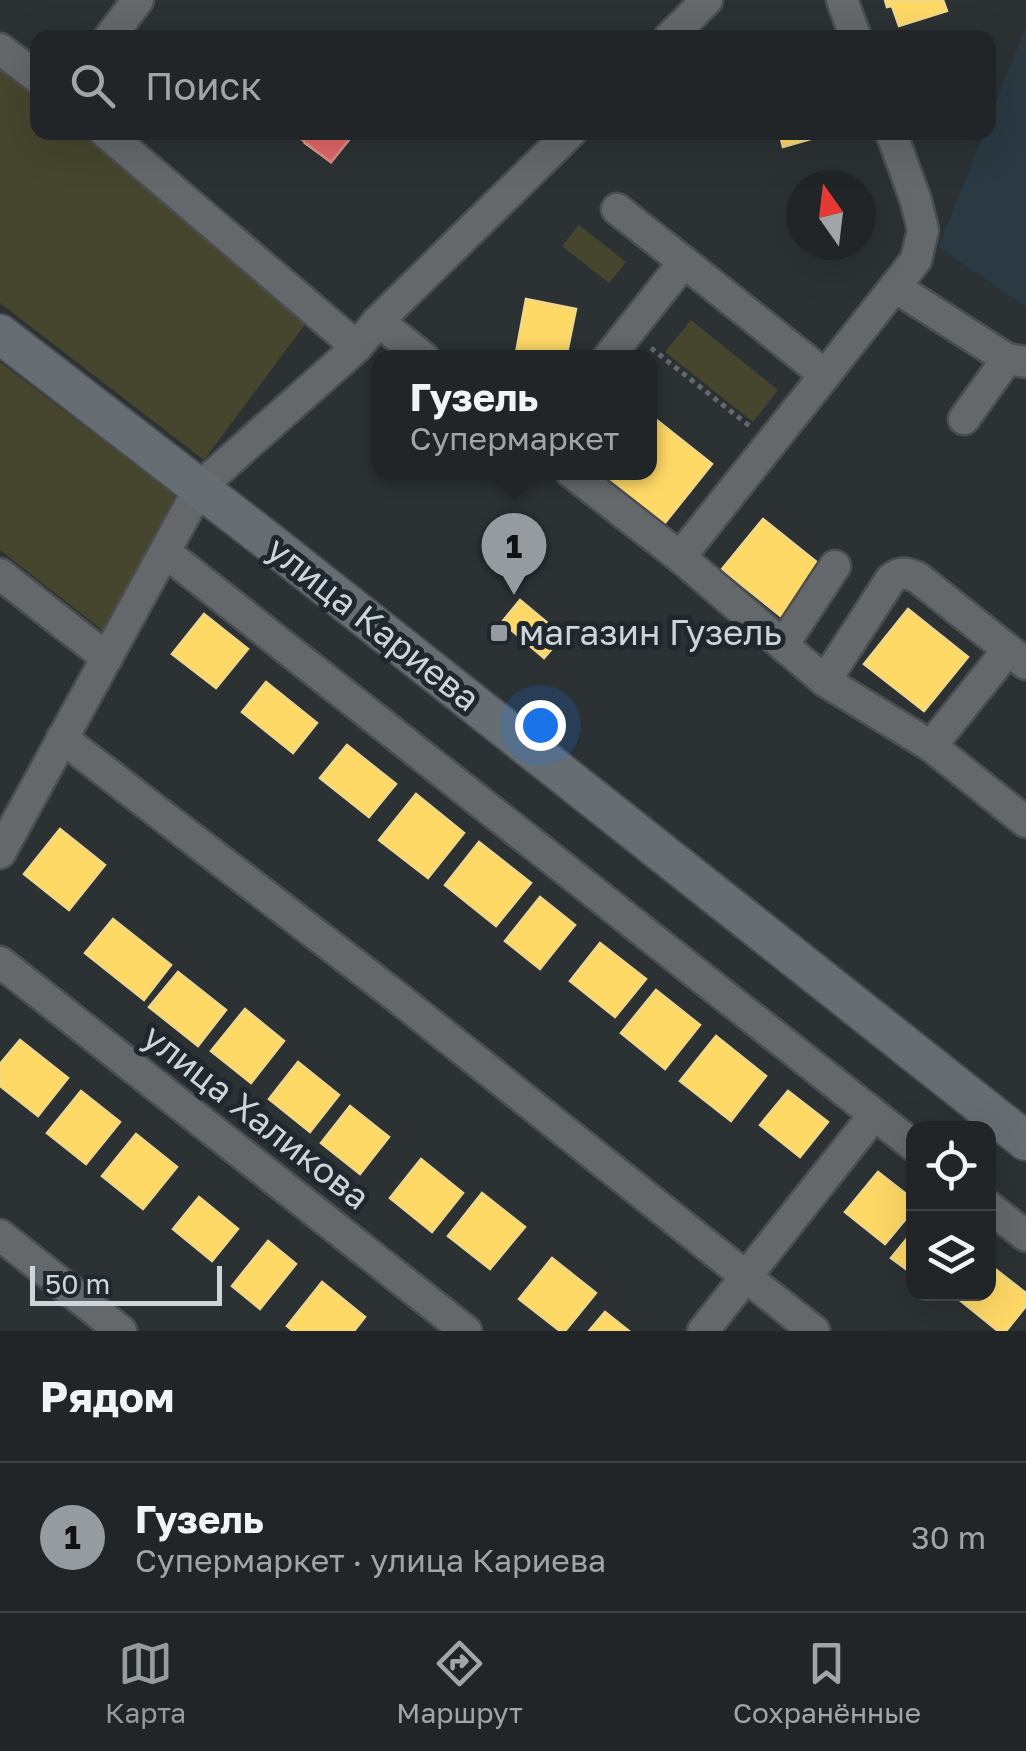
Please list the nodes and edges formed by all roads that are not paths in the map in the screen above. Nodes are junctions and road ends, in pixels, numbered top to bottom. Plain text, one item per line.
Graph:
1 (138, 0) edge
2 (707, 0) edge
3 (842, 0) edge
4 (115, 30) edge
5 (676, 30) edge
6 (853, 30) edge
7 (0, 50) edge
8 (30, 72) edge
9 (114, 140) edge
10 (563, 140) edge
11 (894, 140) edge
12 (617, 209) dead end
13 (684, 262) junction
14 (896, 287) junction
15 (378, 321) junction
16 (0, 334) edge
17 (357, 347) junction
18 (414, 350) edge
19 (614, 350) edge
20 (1017, 360) edge
21 (824, 375) junction
22 (964, 419) dead end
23 (581, 480) edge
24 (200, 487) junction
25 (165, 552) junction
26 (680, 556) junction
27 (834, 566) dead end
28 (0, 574) edge
29 (782, 645) junction
30 (1017, 657) edge
31 (107, 658) junction
32 (826, 681) junction
33 (62, 738) junction
34 (931, 746) junction
35 (1026, 822) edge
36 (0, 853) edge
37 (0, 962) edge
38 (874, 1115) junction
39 (906, 1140) edge
40 (1026, 1141) edge
41 (994, 1211) edge
42 (0, 1235) edge
43 (1026, 1236) edge
44 (746, 1276) junction
45 (121, 1331) edge
46 (466, 1331) edge
47 (703, 1331) edge
48 (814, 1331) edge

1 - 4 street
2 - 5 street
3 - 6 street
7 - 8 street
9 - 17 street
10 - 15 street
11 - 14 street
12 - 13 street
13 - 19 street
13 - 21 street
14 - 20 street
14 - 21 street
15 - 17 street
15 - 18 street
16 - 24 main road, улица Кариева
17 - 24 street
20 - 22 street
21 - 26 street
23 - 26 street
24 - 25 street
24 - 40 main road, улица Кариева
25 - 31 street
25 - 38 street
26 - 29 street
27 - 29 street
28 - 31 street
29 - 32 street
30 - 32 street
30 - 34 street
31 - 33 street
32 - 34 street
33 - 36 street
33 - 44 street
34 - 35 street
37 - 46 street, улица Халикова
38 - 39 street
38 - 44 street
41 - 43 street
42 - 45 street
44 - 47 street
44 - 48 street

